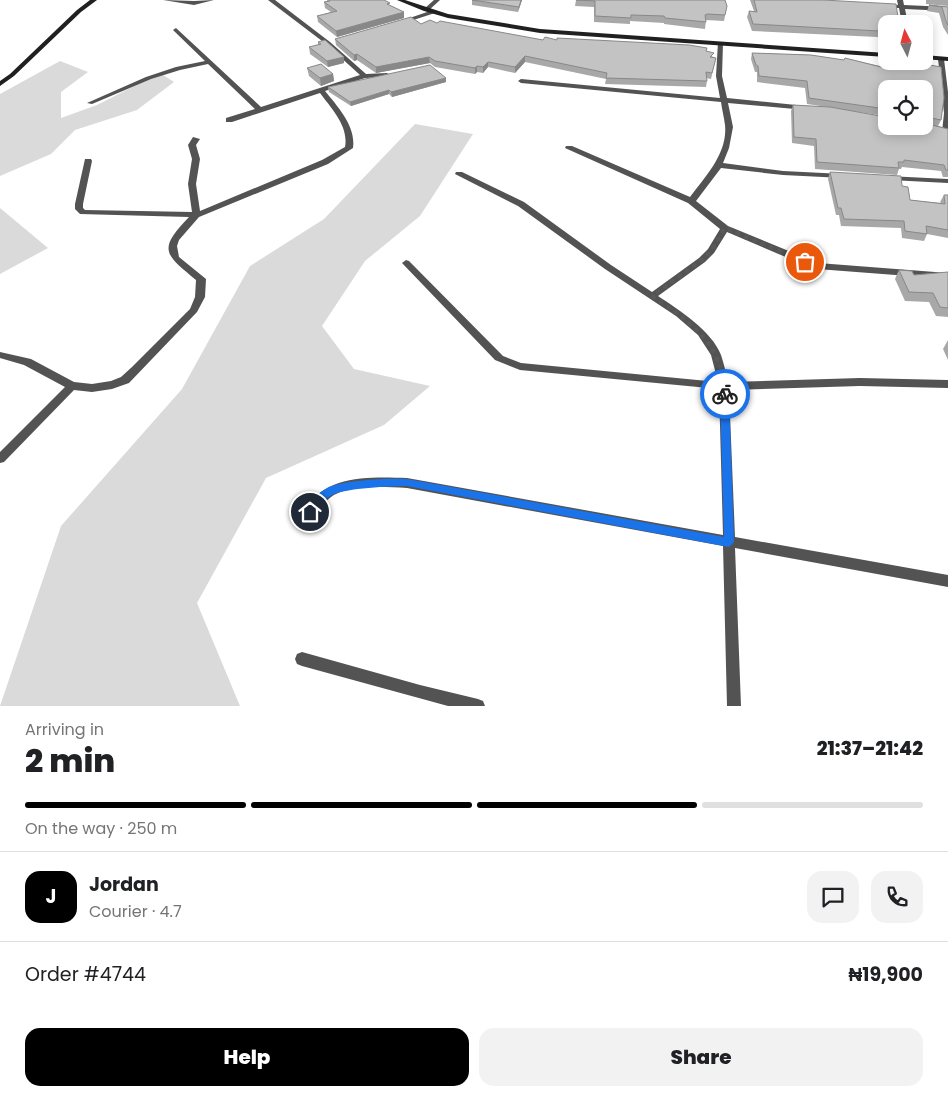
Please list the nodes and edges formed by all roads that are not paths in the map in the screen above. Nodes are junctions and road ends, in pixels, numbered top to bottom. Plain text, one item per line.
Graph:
1 (94, 0) edge
2 (166, 0) edge
3 (211, 0) edge
4 (271, 0) edge
5 (400, 0) edge
6 (437, 0) edge
7 (901, 3) edge
8 (873, 5) edge
9 (948, 9) edge
10 (426, 10) junction
11 (433, 12) junction
12 (395, 24) edge
13 (176, 30) dead end
14 (338, 40) edge
15 (328, 43) junction
16 (720, 43) junction
17 (878, 54) edge
18 (944, 59) edge
19 (210, 62) junction
20 (395, 74) edge
21 (364, 76) junction
22 (521, 81) dead end
23 (0, 84) edge
24 (322, 91) junction
25 (722, 99) junction
26 (90, 103) dead end
27 (818, 109) edge
28 (260, 110) junction
29 (230, 120) dead end
30 (936, 130) edge
31 (947, 132) edge
32 (196, 139) dead end
33 (569, 148) dead end
34 (88, 161) dead end
35 (719, 165) junction
36 (459, 174) dead end
37 (856, 176) edge
38 (884, 178) edge
39 (948, 181) edge
40 (691, 201) junction
41 (196, 215) junction
42 (725, 228) junction
43 (406, 263) dead end
44 (948, 276) edge
45 (652, 296) junction
46 (0, 355) edge
47 (948, 384) edge
48 (72, 386) junction
49 (724, 386) junction
50 (0, 459) edge
51 (310, 512) dead end
52 (729, 542) junction
53 (948, 581) edge
54 (302, 659) dead end
55 (478, 706) edge
56 (734, 706) edge

1 - 23 street
2 - 3 street
4 - 15 street
5 - 10 street
6 - 10 street
7 - 8 street
7 - 9 street
10 - 11 street
11 - 12 street
11 - 16 street
13 - 19 street
14 - 15 street
15 - 21 street
16 - 17 street
16 - 25 street
18 - 31 street
19 - 26 street
19 - 28 street
20 - 21 street
21 - 24 street
22 - 25 street
24 - 28 street
24 - 41 street
25 - 27 street
25 - 35 street
28 - 29 street
30 - 31 street
32 - 41 street
33 - 40 street
34 - 41 street
35 - 37 street
35 - 40 street
36 - 45 street
38 - 39 street
40 - 42 street
41 - 48 street
42 - 44 street
42 - 45 street
43 - 49 street
45 - 49 street
46 - 48 street
47 - 49 street
48 - 50 street
49 - 52 street
51 - 52 street
52 - 53 street
52 - 56 street
54 - 55 street

